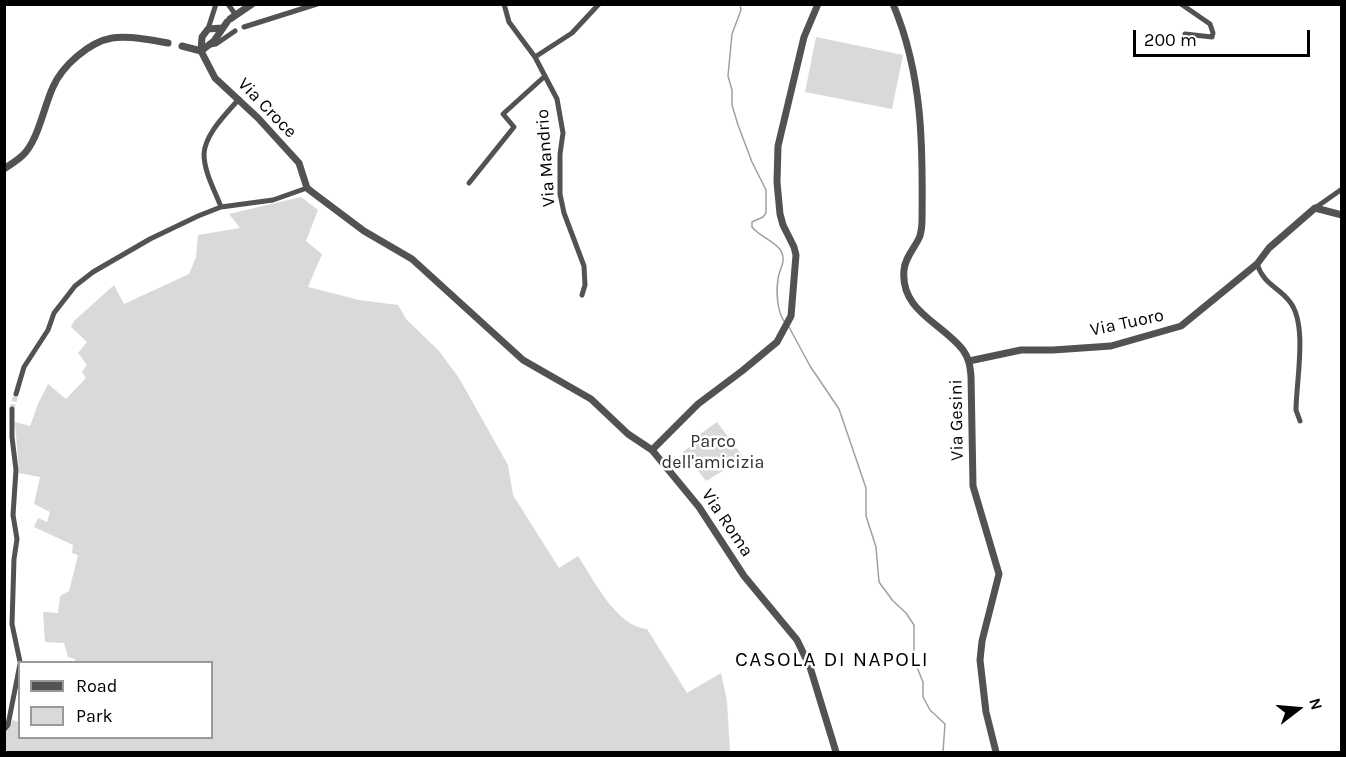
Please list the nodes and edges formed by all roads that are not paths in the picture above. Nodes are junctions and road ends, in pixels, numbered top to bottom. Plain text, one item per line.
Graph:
1 (216, 4) edge
2 (228, 4) edge
3 (252, 4) edge
4 (317, 4) edge
5 (504, 4) edge
6 (599, 4) edge
7 (818, 4) edge
8 (893, 4) edge
9 (1181, 4) edge
10 (229, 21) junction
11 (244, 27) dead end
12 (208, 29) junction
13 (235, 31) dead end
14 (1185, 34) dead end
15 (168, 43) dead end
16 (208, 45) junction
17 (182, 46) dead end
18 (201, 51) junction
19 (535, 57) junction
20 (545, 76) junction
21 (238, 99) junction
22 (4, 169) edge
23 (469, 183) dead end
24 (307, 188) junction
25 (1341, 189) edge
26 (221, 207) junction
27 (1316, 207) junction
28 (1341, 215) edge
29 (1257, 264) junction
30 (582, 295) dead end
31 (969, 361) junction
32 (16, 394) tunnel mouth
33 (12, 409) tunnel mouth
34 (1300, 421) dead end
35 (652, 450) junction
36 (20, 661) edge
37 (18, 673) edge
38 (4, 730) edge
39 (836, 753) edge
40 (996, 753) edge

1 - 12 street
2 - 10 street
3 - 10 street
4 - 11 street
5 - 19 street, Via Mandrio
6 - 19 street
7 - 35 street
8 - 31 street, Via Gesini
9 - 14 street
10 - 12 street
10 - 16 street
12 - 18 street
13 - 16 street
15 - 22 street
16 - 18 street
17 - 18 street
18 - 21 street, Via Croce
19 - 20 street, Via Mandrio
20 - 23 street
20 - 30 street, Via Mandrio
21 - 24 street, Via Croce
21 - 26 street
24 - 26 street
24 - 35 street, Via Roma
25 - 27 street
26 - 32 street
27 - 28 street
27 - 29 street, Via Tuoro
29 - 31 street, Via Tuoro
29 - 34 street
31 - 40 street, Via Gesini
33 - 36 street
35 - 39 street, Via Roma
37 - 38 street

